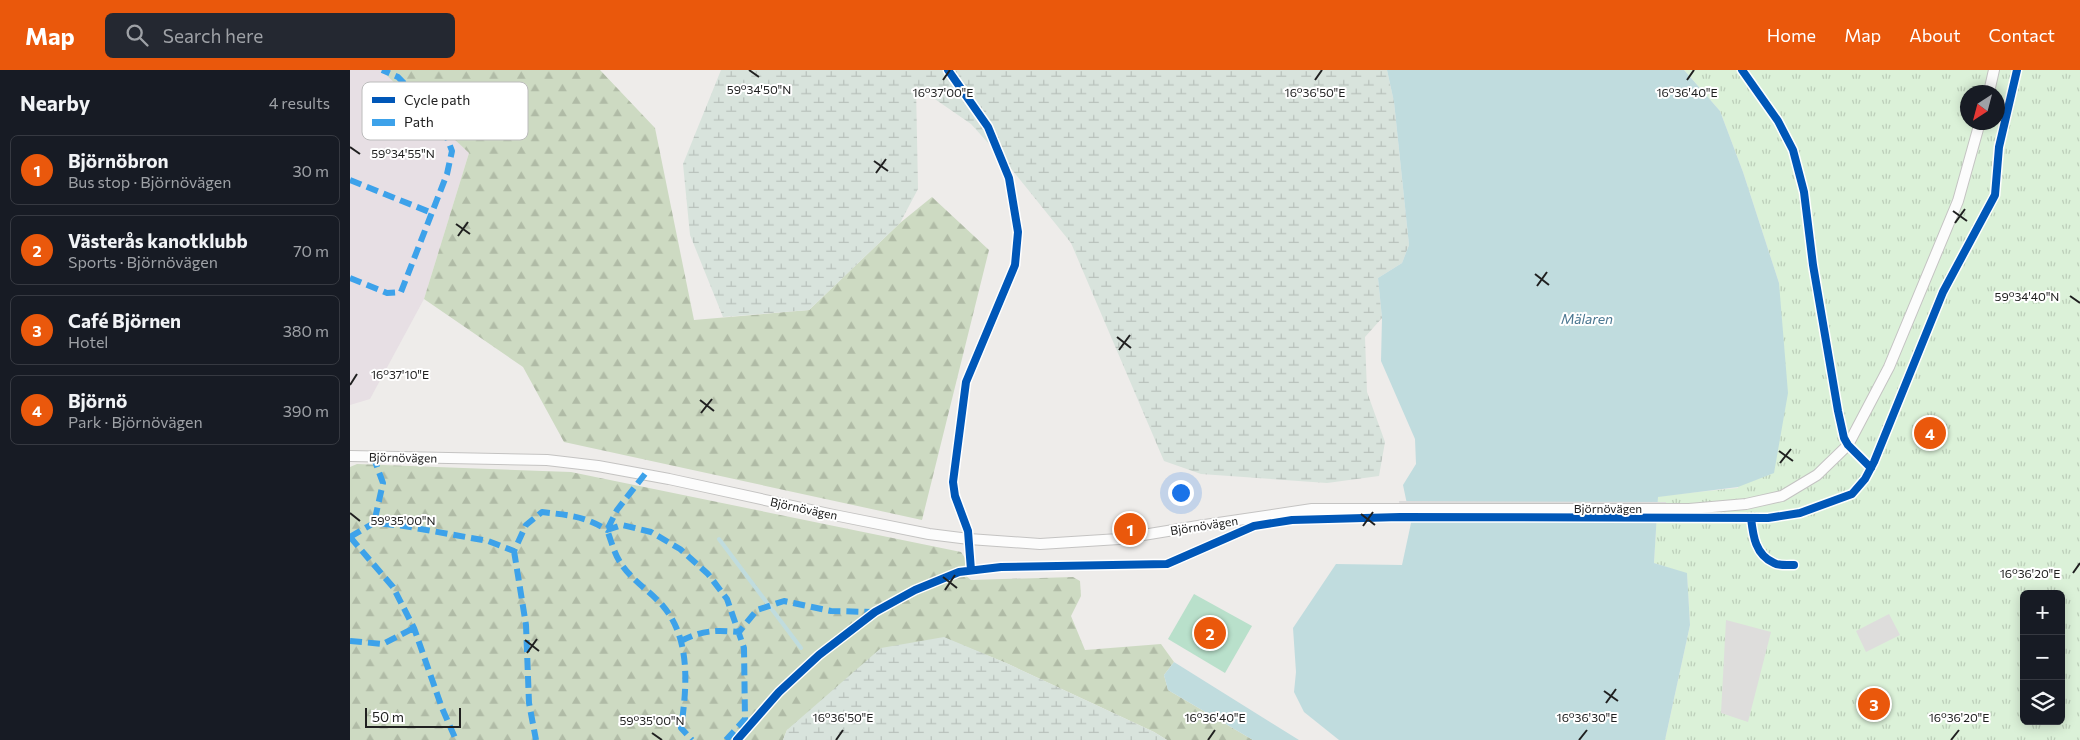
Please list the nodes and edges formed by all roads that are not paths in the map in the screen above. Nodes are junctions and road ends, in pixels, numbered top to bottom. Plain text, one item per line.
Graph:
1 (1994, 70) edge
2 (1991, 85) edge
3 (1978, 130) edge
4 (350, 456) edge

1 - 2 street
3 - 4 street, Björnövägen

